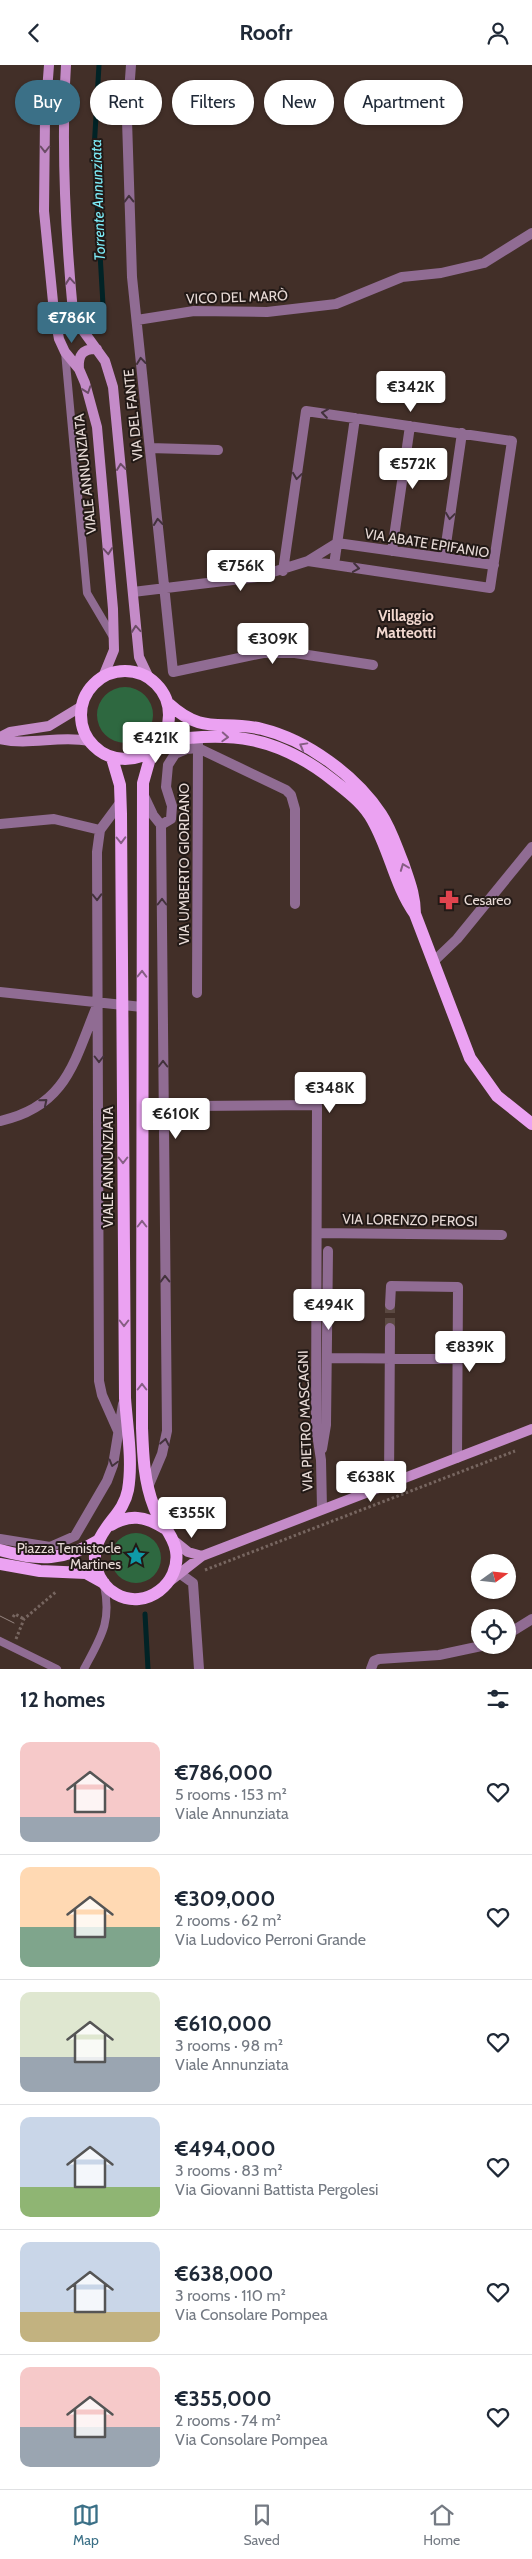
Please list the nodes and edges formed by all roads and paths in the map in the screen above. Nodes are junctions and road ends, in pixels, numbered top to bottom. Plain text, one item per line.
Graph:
1 (49, 65) edge
2 (66, 65) edge
3 (131, 65) edge
4 (532, 233) edge
5 (137, 320) junction
6 (97, 349) junction
7 (65, 352) junction
8 (79, 369) junction
9 (355, 418) junction
10 (410, 426) junction
11 (462, 433) junction
12 (150, 448) junction
13 (218, 450) dead end
14 (337, 543) junction
15 (392, 551) junction
16 (444, 558) junction
17 (308, 561) junction
18 (334, 565) junction
19 (494, 565) junction
20 (283, 571) junction
21 (166, 588) junction
22 (133, 592) junction
23 (113, 637) junction
24 (373, 665) dead end
25 (148, 675) junction
26 (103, 677) junction
27 (169, 704) junction
28 (82, 705) junction
29 (0, 738) edge
30 (89, 741) junction
31 (198, 742) junction
32 (156, 746) junction
33 (112, 757) junction
34 (144, 796) junction
35 (120, 803) junction
36 (0, 824) edge
37 (162, 825) junction
38 (100, 830) junction
39 (532, 847) edge
40 (294, 904) dead end
41 (415, 914) junction
42 (433, 963) junction
43 (0, 992) edge
44 (197, 993) dead end
45 (98, 1002) junction
46 (123, 1005) junction
47 (142, 1007) junction
48 (194, 1106) dead end
49 (142, 1118) junction
50 (163, 1118) junction
51 (0, 1121) edge
52 (532, 1124) edge
53 (317, 1233) junction
54 (502, 1235) dead end
55 (328, 1251) dead end
56 (390, 1305) tunnel mouth
57 (390, 1328) tunnel mouth
58 (327, 1358) junction
59 (390, 1358) junction
60 (458, 1359) junction
61 (125, 1398) junction
62 (532, 1429) edge
63 (118, 1431) junction
64 (523, 1448) dead end
65 (457, 1459) junction
66 (321, 1460) junction
67 (389, 1483) junction
68 (148, 1487) junction
69 (322, 1509) junction
70 (110, 1525) junction
71 (164, 1528) junction
72 (0, 1539) edge
73 (99, 1540) junction
74 (173, 1540) junction
75 (0, 1550) edge
76 (202, 1556) junction
77 (0, 1563) edge
78 (182, 1574) junction
79 (104, 1583) junction
80 (168, 1583) junction
81 (57, 1591) dead end
82 (13, 1617) dead end
83 (24, 1619) junction
84 (532, 1619) edge
85 (516, 1629) edge
86 (0, 1641) edge
87 (12, 1647) junction
88 (471, 1648) edge
89 (56, 1669) edge
90 (84, 1669) edge
91 (199, 1669) edge
92 (371, 1669) edge

1 -> 7 main road, VIALE ANNUNZIATA
6 -> 2 main road
5 -> 3 street, VIA DEL FANTE
4 - 5 street, VICO DEL MARÒ
12 -> 5 street, VIA DEL FANTE
6 - 8 main road
22 -> 6 main road
7 - 8 main road, VIALE ANNUNZIATA
7 - 23 lane
8 -> 23 main road, VIALE ANNUNZIATA
9 - 10 street
9 - 14 street
9 -> 20 street
10 - 11 street
10 - 15 street
11 -> 16 street
11 - 19 street
12 - 13 street
21 -> 12 street, VIA DEL FANTE
14 - 15 street, VIA ABATE EPIFANIO
14 - 17 street
14 - 18 street
15 - 16 street, VIA ABATE EPIFANIO
16 - 19 street, VIA ABATE EPIFANIO
17 - 18 street, VIA ABATE EPIFANIO
17 - 20 street
18 -> 19 street, VIA ABATE EPIFANIO
20 - 21 street
21 - 22 street
21 - 24 street, VIA DEL FANTE
25 -> 22 main road
23 - 26 main road, VIALE ANNUNZIATA
25 - 26 main road
25 - 27 main road
26 - 28 main road
27 - 32 main road
41 -> 27 main road
28 - 29 main road
28 - 30 main road
29 - 30 main road
30 - 33 main road
31 - 32 main road
31 - 37 street
31 - 40 street
31 -> 41 main road
31 - 44 street, VIA UMBERTO GIORDANO
32 - 33 main road
32 - 34 main road
33 - 35 main road, VIALE ANNUNZIATA
34 - 37 street
47 -> 34 main road
35 - 38 street, VIALE ANNUNZIATA
35 -> 46 main road, VIALE ANNUNZIATA
36 - 38 street
50 -> 37 street
38 -> 45 street, VIALE ANNUNZIATA
39 - 42 street
41 - 42 main road
42 - 52 main road
43 - 45 street
45 - 46 street
51 -> 45 street
45 -> 63 street, VIALE ANNUNZIATA
46 - 47 street
46 -> 61 main road, VIALE ANNUNZIATA
47 - 49 main road
48 - 53 street, VIA PIETRO MASCAGNI
49 - 50 street
68 -> 49 main road
68 -> 50 street
53 - 54 street, VIA LORENZO PEROSI
53 - 66 street, VIA PIETRO MASCAGNI
55 - 58 street
56 - 60 street
57 - 59 street
58 - 59 street
58 - 66 street
59 - 60 street
59 - 67 street
60 - 65 street
61 - 63 street
61 - 70 main road, VIALE ANNUNZIATA
62 - 65 main road
63 -> 72 street
64 - 78 path
65 - 67 main road
66 - 69 street, VIA PIETRO MASCAGNI
67 - 69 main road
68 - 71 main road
69 - 76 main road
70 - 71 main road
70 - 73 main road, VIALE ANNUNZIATA
71 - 74 main road
73 - 75 main road
73 - 79 main road, VIALE ANNUNZIATA
74 - 76 main road
74 - 80 main road
76 - 78 main road
77 - 79 main road
78 - 80 main road
78 - 91 street
79 - 80 main road
79 - 90 lane
81 - 83 path
82 - 83 path
83 - 87 path
84 - 85 street
86 - 87 lane
87 - 89 lane
88 - 92 street

